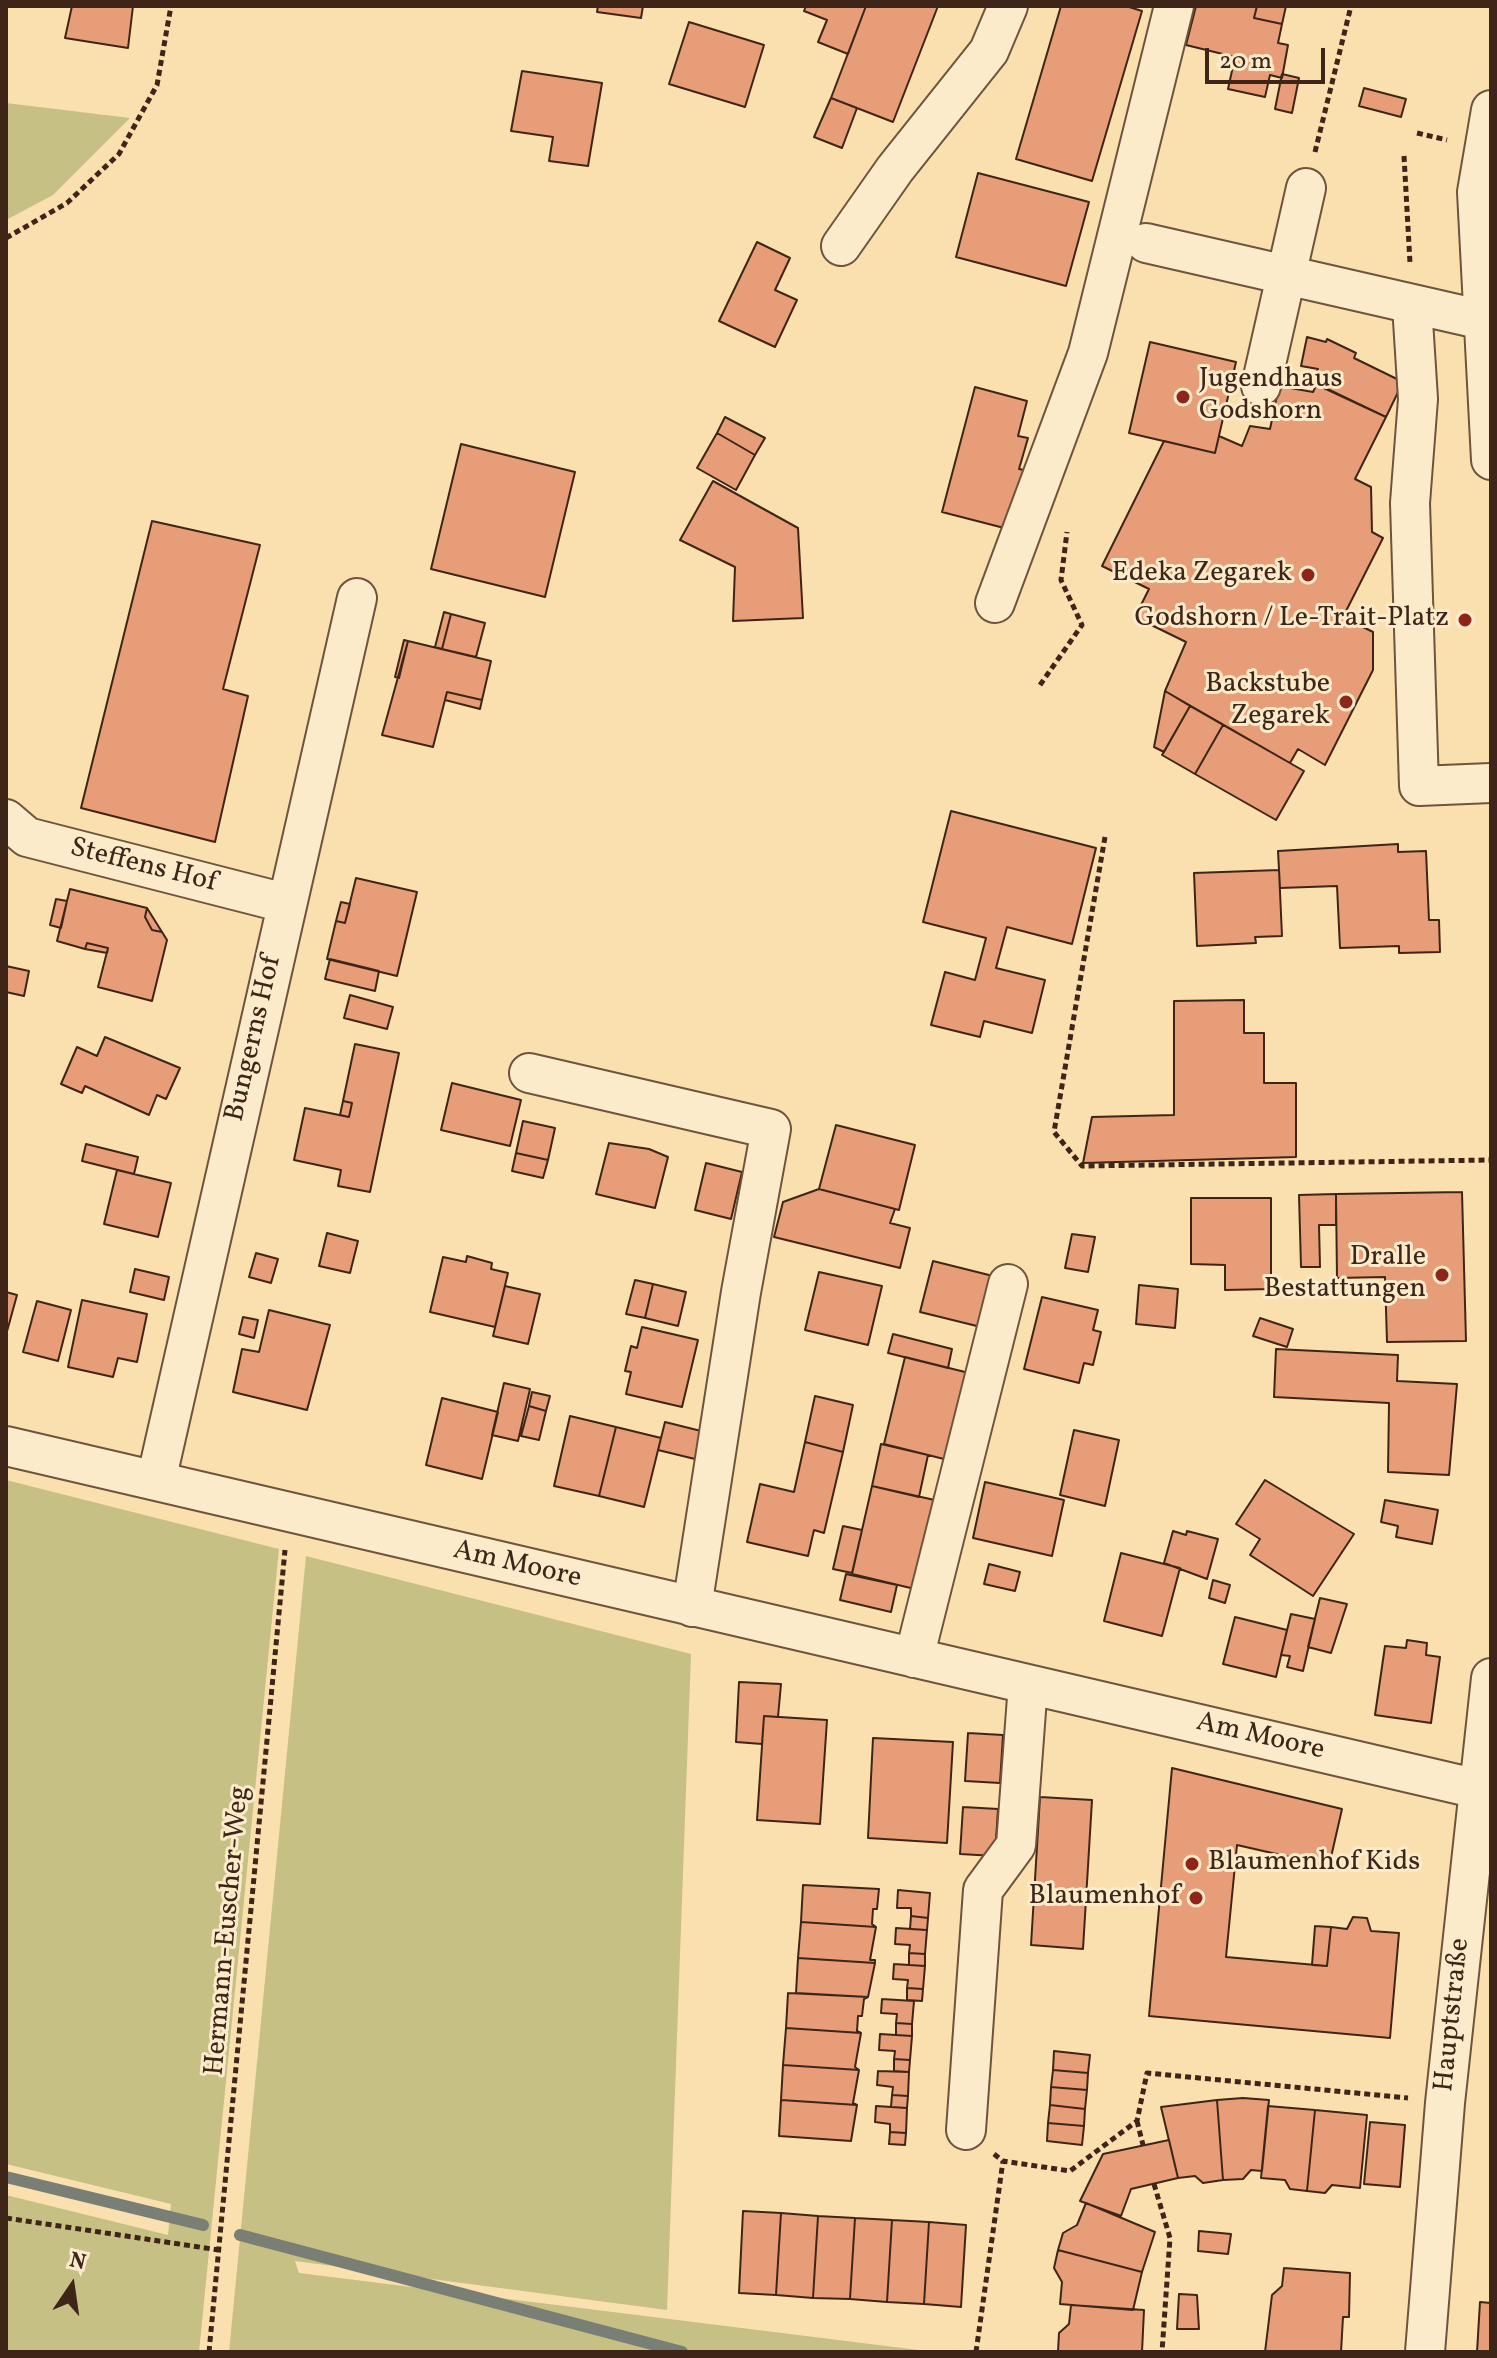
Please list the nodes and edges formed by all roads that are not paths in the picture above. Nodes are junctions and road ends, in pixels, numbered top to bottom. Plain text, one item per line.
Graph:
1 (1008, 6) edge
2 (1174, 6) edge
3 (1491, 110) edge
4 (1306, 188) road end
5 (1146, 243) dead end
6 (841, 246) dead end
7 (1285, 276) junction
8 (1412, 305) junction
9 (1483, 320) junction
10 (1261, 386) dead end
11 (1491, 460) edge
12 (357, 598) dead end
13 (995, 603) dead end
14 (1491, 783) edge
15 (6, 819) edge
16 (285, 903) junction
17 (529, 1073) dead end
18 (1008, 1284) dead end
19 (6, 1446) edge
20 (156, 1481) junction
21 (692, 1607) junction
22 (914, 1658) junction
23 (1491, 1678) edge
24 (1028, 1684) junction
25 (1484, 1790) edge
26 (966, 2130) road end
27 (1425, 2352) edge

1 - 6 street
2 - 13 street
3 - 9 street
4 - 7 street
5 - 7 street
7 - 8 street
7 - 10 street
8 - 9 street
8 - 14 street
9 - 11 street
12 - 16 street, Bungerns Hof
15 - 16 street, Steffens Hof
16 - 20 street, Bungerns Hof
17 - 21 street
18 - 22 street
19 - 20 street, Am Moore
20 - 21 street, Am Moore
21 - 22 street, Am Moore
22 - 24 street, Am Moore
23 - 25 street, Hauptstraße
24 - 25 street, Am Moore
24 - 26 street
25 - 27 street, Hauptstraße

